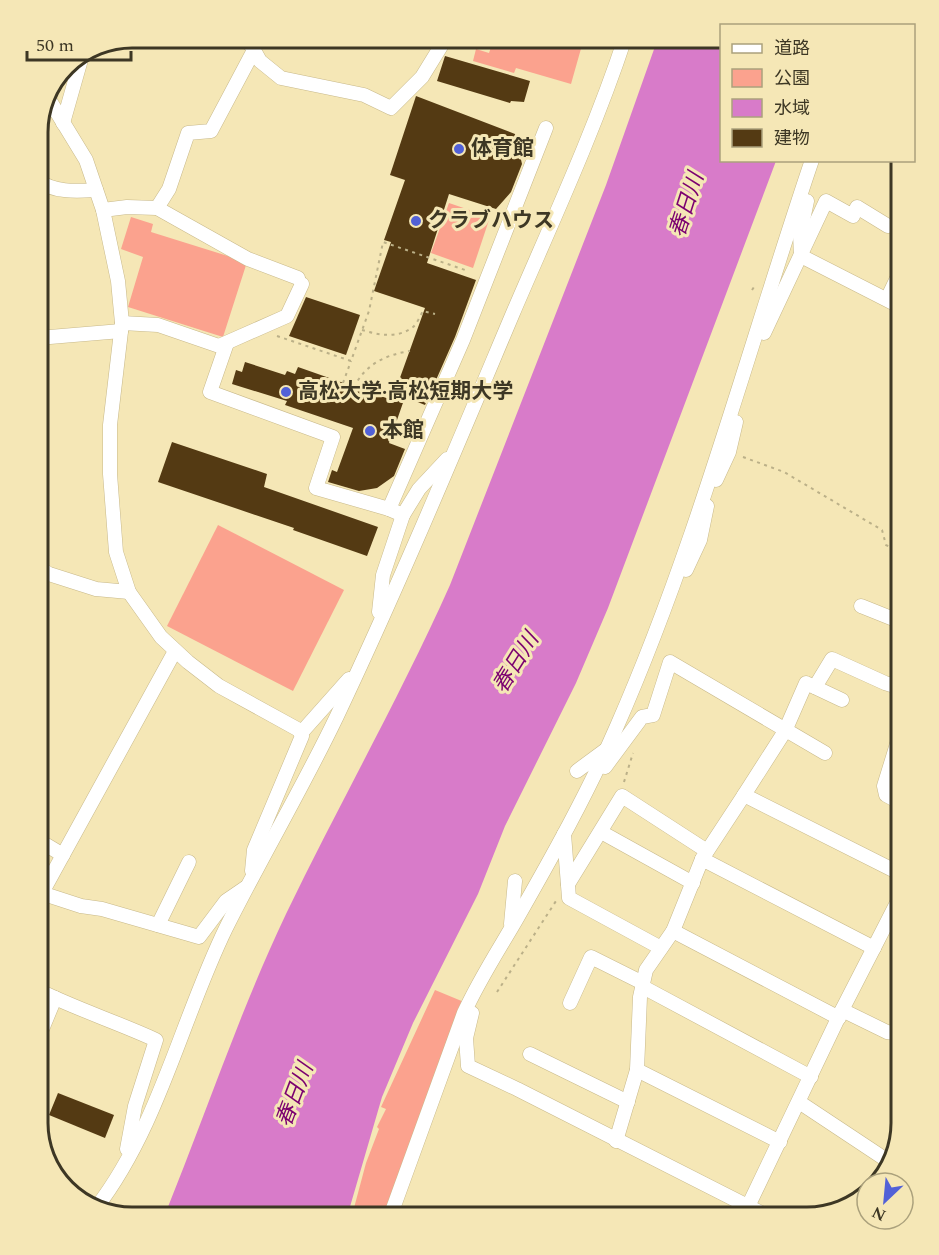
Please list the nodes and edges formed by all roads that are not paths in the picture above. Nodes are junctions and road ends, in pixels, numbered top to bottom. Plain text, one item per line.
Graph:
1 (248, 48) edge
2 (254, 48) edge
3 (440, 48) edge
4 (621, 48) edge
5 (79, 67) edge
6 (53, 106) edge
7 (63, 123) junction
8 (546, 128) dead end
9 (812, 162) edge
10 (812, 162) edge
11 (48, 186) edge
12 (96, 190) junction
13 (157, 208) junction
14 (104, 210) junction
15 (888, 226) dead end
16 (801, 256) junction
17 (891, 291) edge
18 (887, 299) junction
19 (891, 301) edge
20 (122, 327) junction
21 (48, 337) edge
22 (227, 343) junction
23 (757, 351) junction
24 (746, 364) junction
25 (740, 392) junction
26 (454, 452) junction
27 (707, 494) junction
28 (389, 509) junction
29 (403, 515) junction
30 (48, 573) edge
31 (129, 592) junction
32 (861, 606) dead end
33 (891, 618) edge
34 (378, 623) junction
35 (175, 651) junction
36 (358, 668) junction
37 (891, 685) edge
38 (815, 687) junction
39 (842, 700) dead end
40 (785, 731) junction
41 (301, 733) junction
42 (608, 748) junction
43 (825, 753) dead end
44 (891, 765) edge
45 (577, 771) dead end
46 (596, 771) junction
47 (744, 795) junction
48 (891, 798) edge
49 (601, 832) junction
50 (564, 834) junction
51 (48, 846) edge
52 (63, 855) junction
53 (705, 855) junction
54 (189, 862) dead end
55 (891, 868) edge
56 (48, 879) edge
57 (515, 881) dead end
58 (249, 882) junction
59 (693, 883) junction
60 (568, 884) junction
61 (48, 895) edge
62 (891, 915) edge
63 (888, 920) junction
64 (891, 921) edge
65 (158, 925) junction
66 (511, 929) junction
67 (673, 931) junction
68 (661, 948) junction
69 (874, 948) junction
70 (643, 985) junction
71 (474, 991) junction
72 (48, 995) edge
73 (55, 998) junction
74 (570, 1003) dead end
75 (841, 1014) junction
76 (48, 1015) edge
77 (891, 1033) edge
78 (530, 1054) dead end
79 (637, 1070) junction
80 (811, 1077) junction
81 (628, 1102) junction
82 (799, 1102) junction
83 (616, 1141) junction
84 (780, 1142) junction
85 (883, 1158) edge
86 (124, 1163) junction
87 (101, 1201) edge
88 (394, 1207) edge
89 (737, 1207) edge
90 (748, 1207) edge

1 - 13 street
2 - 3 street
4 - 26 street
5 - 7 street
6 - 7 street
7 - 12 street
8 - 28 street
9 - 16 street
10 - 24 street
11 - 12 street
12 - 14 street
13 - 14 street
13 - 22 street
14 - 20 street
15 - 16 street
16 - 18 street
16 - 23 street
17 - 18 street
18 - 19 street
20 - 21 street
20 - 22 street
20 - 31 street
22 - 28 street
23 - 24 street
23 - 25 street
24 - 25 street
25 - 27 street
25 - 27 street
26 - 29 street
26 - 34 street
27 - 42 street
28 - 29 street
29 - 34 street
30 - 31 street
31 - 35 street
32 - 33 street
34 - 36 street
35 - 41 street
35 - 52 street
36 - 41 street
36 - 58 street
37 - 38 street
38 - 39 street
38 - 40 street
40 - 43 street
40 - 46 street
40 - 47 street
41 - 58 street
42 - 45 street
42 - 46 street
44 - 48 street
46 - 50 street
47 - 53 street
47 - 55 street
49 - 53 street
49 - 59 street
49 - 60 street
50 - 60 street
50 - 66 street
51 - 52 street
52 - 56 street
53 - 59 street
53 - 69 street
54 - 65 street
57 - 66 street
58 - 65 street
58 - 86 street
59 - 67 street
60 - 68 street
61 - 65 street
62 - 63 street
63 - 64 street
63 - 69 street
66 - 71 street
67 - 68 street
67 - 75 street
68 - 70 street
69 - 75 street
70 - 74 street
70 - 79 street
70 - 80 street
71 - 83 street
71 - 88 street
72 - 73 street
73 - 76 street
73 - 86 street
75 - 77 street
75 - 80 street
78 - 81 street
79 - 81 street
79 - 84 street
80 - 82 street
81 - 83 street
82 - 84 street
82 - 85 street
83 - 89 street
84 - 90 street
86 - 87 street

